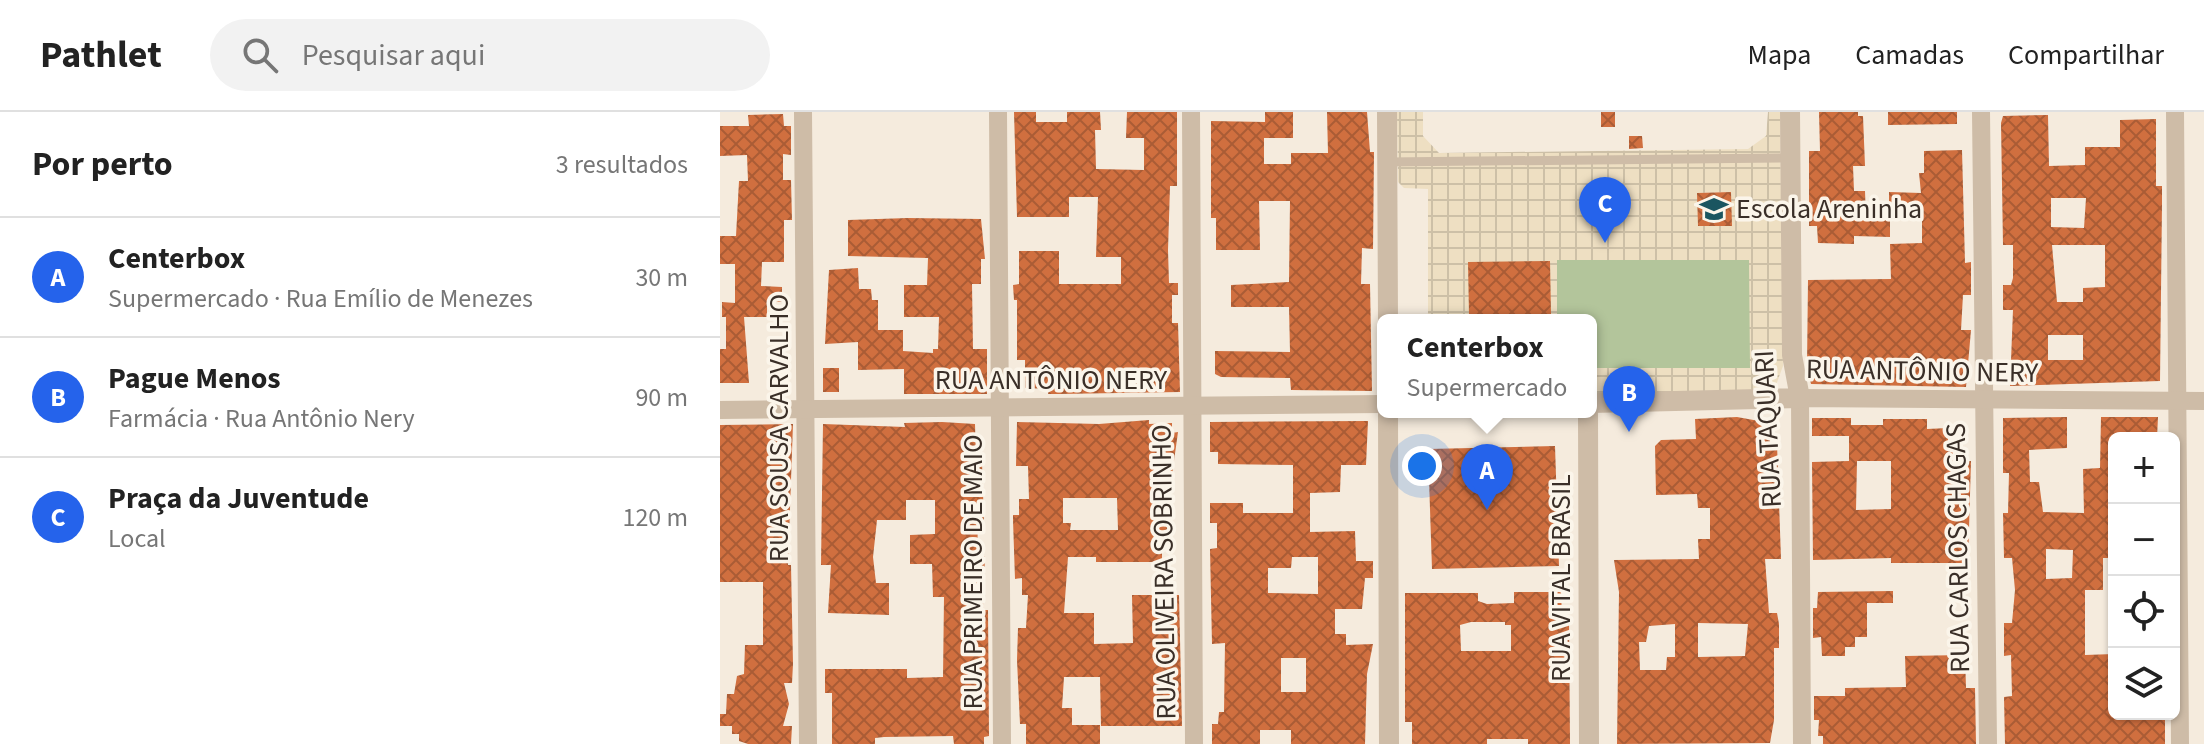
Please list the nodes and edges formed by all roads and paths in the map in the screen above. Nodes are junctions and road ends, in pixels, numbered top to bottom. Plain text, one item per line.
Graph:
1 (803, 112) edge
2 (998, 112) edge
3 (1191, 112) edge
4 (1387, 112) edge
5 (1790, 112) edge
6 (1981, 112) edge
7 (2175, 112) edge
8 (1790, 158) junction
9 (1387, 162) junction
10 (1388, 314) edge
11 (1800, 398) junction
12 (1985, 401) junction
13 (2177, 401) junction
14 (2204, 401) edge
15 (1597, 403) edge
16 (1377, 404) edge
17 (1191, 408) junction
18 (808, 409) junction
19 (1001, 409) junction
20 (720, 410) edge
21 (1388, 418) edge
22 (1588, 418) edge
23 (808, 744) edge
24 (1002, 744) edge
25 (1194, 744) edge
26 (1389, 744) edge
27 (1589, 744) edge
28 (1802, 744) edge
29 (1988, 744) edge
30 (2180, 744) edge

1 - 18 street, RUA SOUSA CARVALHO
2 - 19 street, RUA PRIMEIRO DE MAIO
3 - 17 street, RUA OLIVEIRA SOBRINHO
4 - 9 street
5 - 8 street, RUA TAQUARI
6 - 12 street, RUA CARLOS CHAGAS
7 - 13 street
8 - 9 lane
8 - 11 street, RUA TAQUARI
9 - 10 street
11 - 12 street, RUA ANTÔNIO NERY
11 - 15 street, RUA ANTÔNIO NERY
11 - 28 street, RUA TAQUARI
12 - 13 street, RUA ANTÔNIO NERY
12 - 29 street, RUA CARLOS CHAGAS
13 - 14 street, RUA ANTÔNIO NERY
13 - 30 street
16 - 17 street, RUA ANTÔNIO NERY
17 - 19 street, RUA ANTÔNIO NERY
17 - 25 street, RUA OLIVEIRA SOBRINHO
18 - 19 street, RUA ANTÔNIO NERY
18 - 20 street, RUA ANTÔNIO NERY
18 - 23 street, RUA SOUSA CARVALHO
19 - 24 street, RUA PRIMEIRO DE MAIO
21 - 26 street
22 - 27 street, RUA VITAL BRASIL

